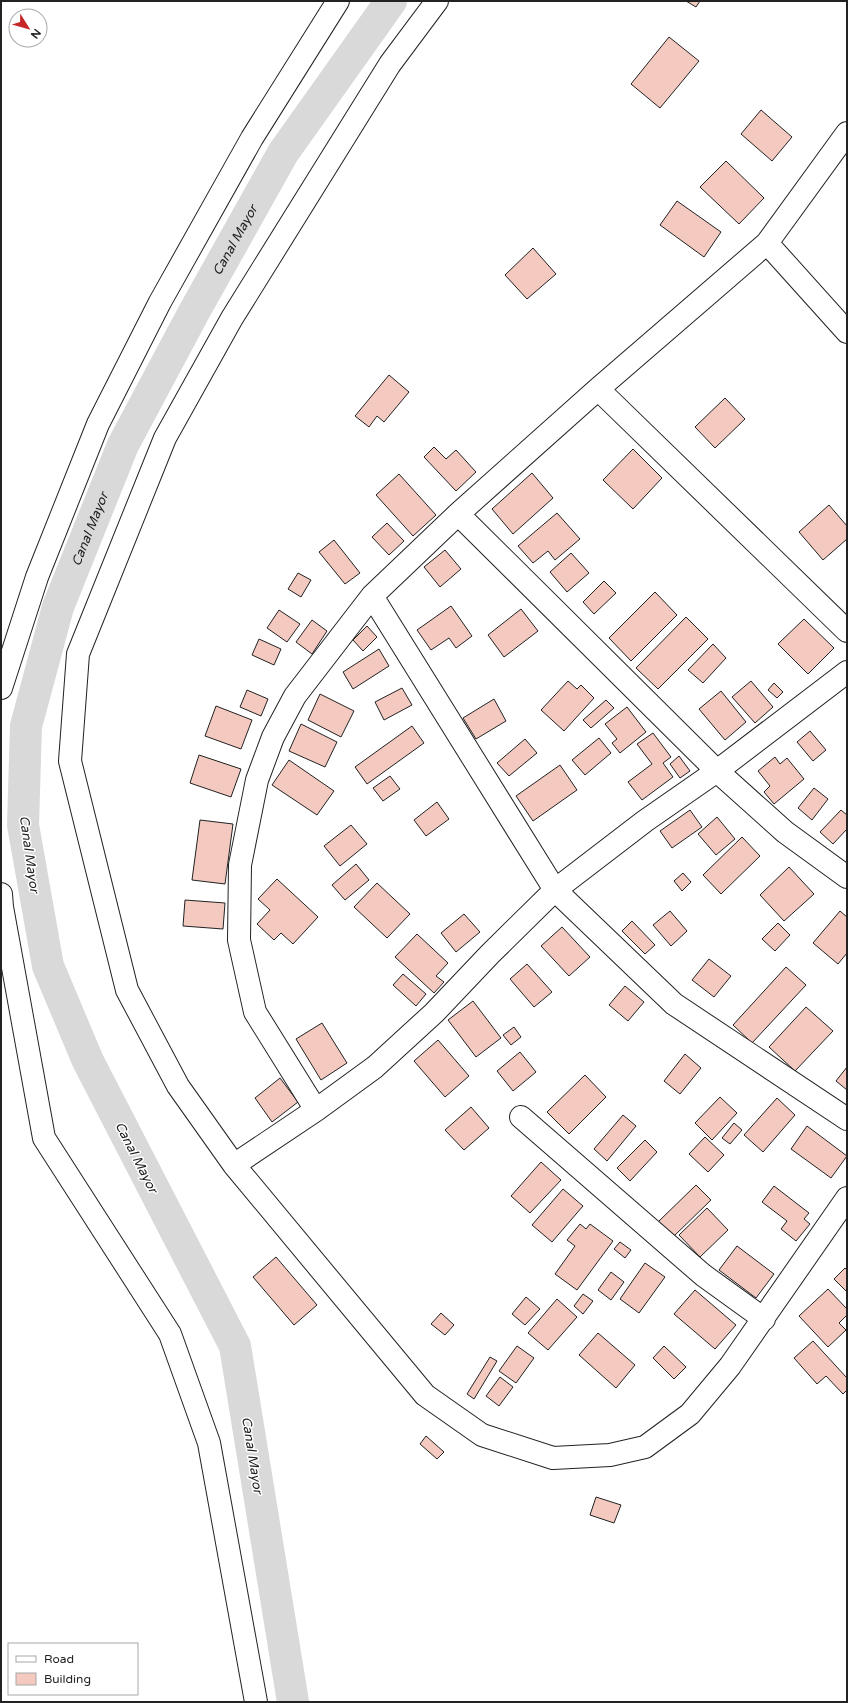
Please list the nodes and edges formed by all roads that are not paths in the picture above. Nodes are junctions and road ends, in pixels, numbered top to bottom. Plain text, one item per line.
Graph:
1 (338, 1) edge
2 (437, 1) edge
3 (847, 133) edge
4 (767, 243) junction
5 (847, 332) edge
6 (598, 389) junction
7 (458, 514) junction
8 (372, 596) junction
9 (847, 631) edge
10 (847, 672) edge
11 (1, 688) edge
12 (717, 772) junction
13 (847, 877) edge
14 (555, 890) junction
15 (1, 894) edge
16 (316, 1110) junction
17 (522, 1117) dead end
18 (847, 1119) edge
19 (234, 1165) junction
20 (847, 1198) edge
21 (764, 1318) junction
22 (256, 1702) edge

1 - 11 street
2 - 19 street
3 - 4 street
4 - 5 street
4 - 6 street
6 - 7 street
6 - 9 street
7 - 8 street
7 - 12 street
8 - 14 street
8 - 16 street
10 - 12 street
12 - 13 street
12 - 14 street
14 - 16 street
14 - 18 street
15 - 22 street
16 - 19 street
17 - 21 street
19 - 21 street
20 - 21 street

